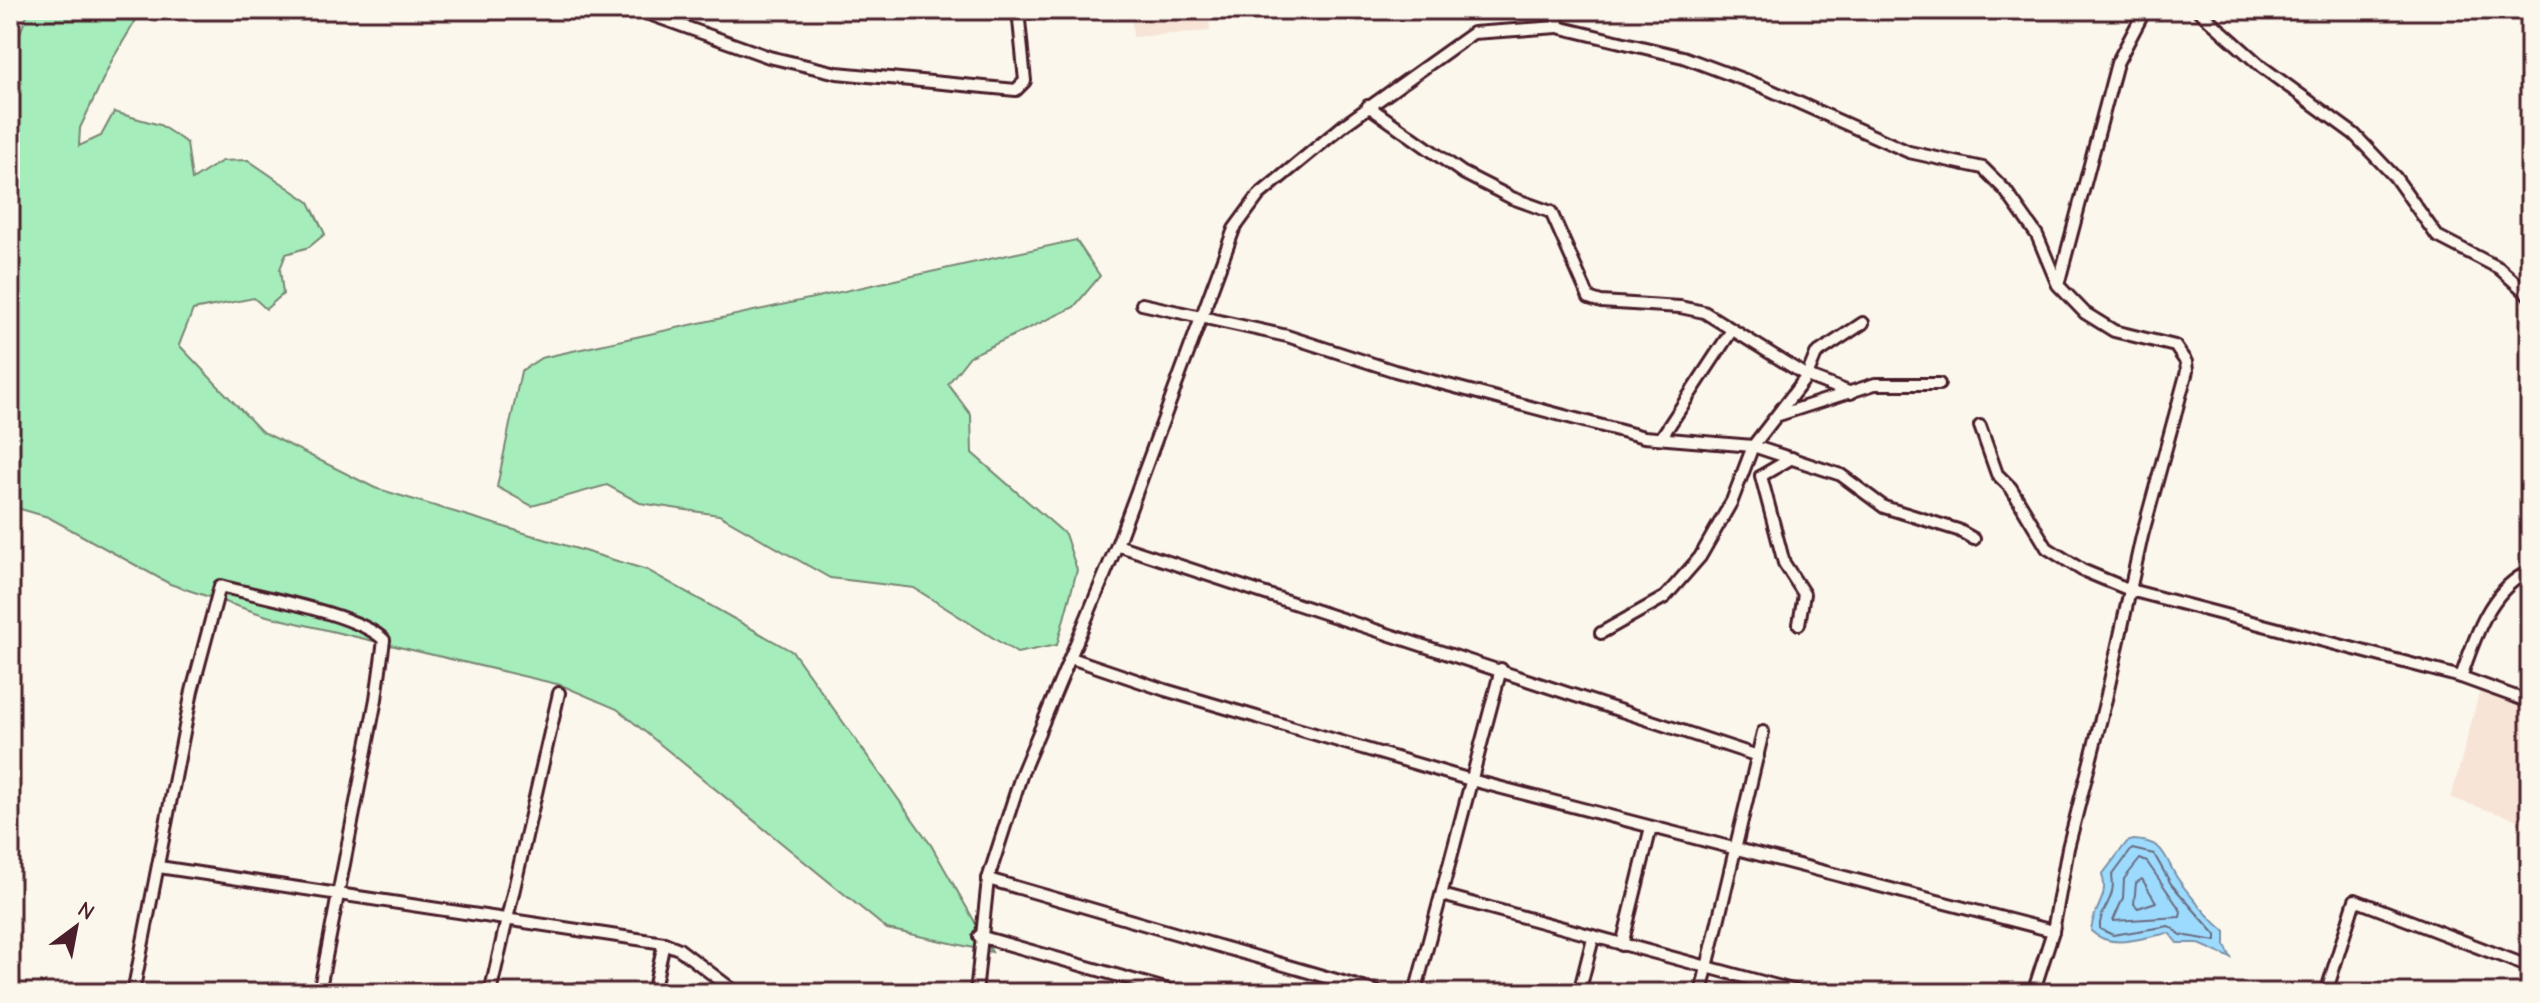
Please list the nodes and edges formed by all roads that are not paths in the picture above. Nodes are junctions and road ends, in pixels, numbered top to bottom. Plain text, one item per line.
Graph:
1 (638, 10) edge
2 (1018, 10) edge
3 (1557, 10) edge
4 (2145, 10) edge
5 (2198, 10) edge
6 (1558, 27) junction
7 (1368, 106) junction
8 (2058, 285) junction
9 (2530, 296) edge
10 (1142, 304) dead end
11 (1203, 320) junction
12 (1863, 323) dead end
13 (1732, 330) junction
14 (1807, 376) junction
15 (1939, 384) dead end
16 (1851, 393) junction
17 (1779, 415) junction
18 (1980, 426) dead end
19 (1661, 438) junction
20 (1753, 446) junction
21 (1792, 458) junction
22 (1974, 539) dead end
23 (1117, 545) junction
24 (2530, 576) edge
25 (2130, 590) junction
26 (1799, 624) dead end
27 (1601, 633) dead end
28 (1071, 658) junction
29 (1501, 669) junction
30 (2461, 677) junction
31 (559, 693) dead end
32 (2530, 702) edge
33 (1763, 732) dead end
34 (1758, 756) junction
35 (1471, 780) junction
36 (1651, 827) junction
37 (1737, 849) junction
38 (159, 867) junction
39 (988, 879) junction
40 (335, 894) junction
41 (1442, 895) junction
42 (506, 918) junction
43 (2053, 931) junction
44 (979, 936) junction
45 (1593, 938) junction
46 (664, 943) junction
47 (1622, 945) junction
48 (2530, 967) edge
49 (1707, 968) junction
50 (133, 993) edge
51 (319, 993) edge
52 (490, 993) edge
53 (653, 993) edge
54 (737, 993) edge
55 (976, 993) edge
56 (1179, 993) edge
57 (1381, 993) edge
58 (1415, 993) edge
59 (1579, 993) edge
60 (1701, 993) edge
61 (1803, 993) edge
62 (2033, 993) edge
63 (2326, 993) edge

1 - 2 street
3 - 6 street
4 - 8 street
5 - 9 street
6 - 7 street
6 - 8 street
7 - 11 street
7 - 13 street
8 - 25 street
10 - 11 street
11 - 19 street
11 - 23 street
12 - 14 street
13 - 14 street
13 - 19 street
14 - 16 street
14 - 17 street
15 - 16 street
16 - 17 street
17 - 20 street
18 - 25 street
19 - 20 street
20 - 21 street
20 - 27 street
21 - 22 street
21 - 26 street
23 - 28 street
23 - 29 street
24 - 30 street
25 - 30 street
25 - 43 street
28 - 35 street
28 - 39 street
29 - 34 street
29 - 35 street
30 - 32 street
31 - 42 street
33 - 34 street
34 - 37 street
35 - 36 street
35 - 41 street
36 - 37 street
36 - 47 street
37 - 43 street
37 - 49 street
38 - 40 street
38 - 40 street
38 - 50 street
39 - 44 street
39 - 57 street
40 - 42 street
40 - 51 street
41 - 45 street
41 - 58 street
42 - 46 street
42 - 52 street
43 - 62 street
44 - 55 street
44 - 56 street
45 - 47 street
45 - 59 street
46 - 53 street
46 - 54 street
47 - 49 street
48 - 63 street
49 - 60 street
49 - 61 street

